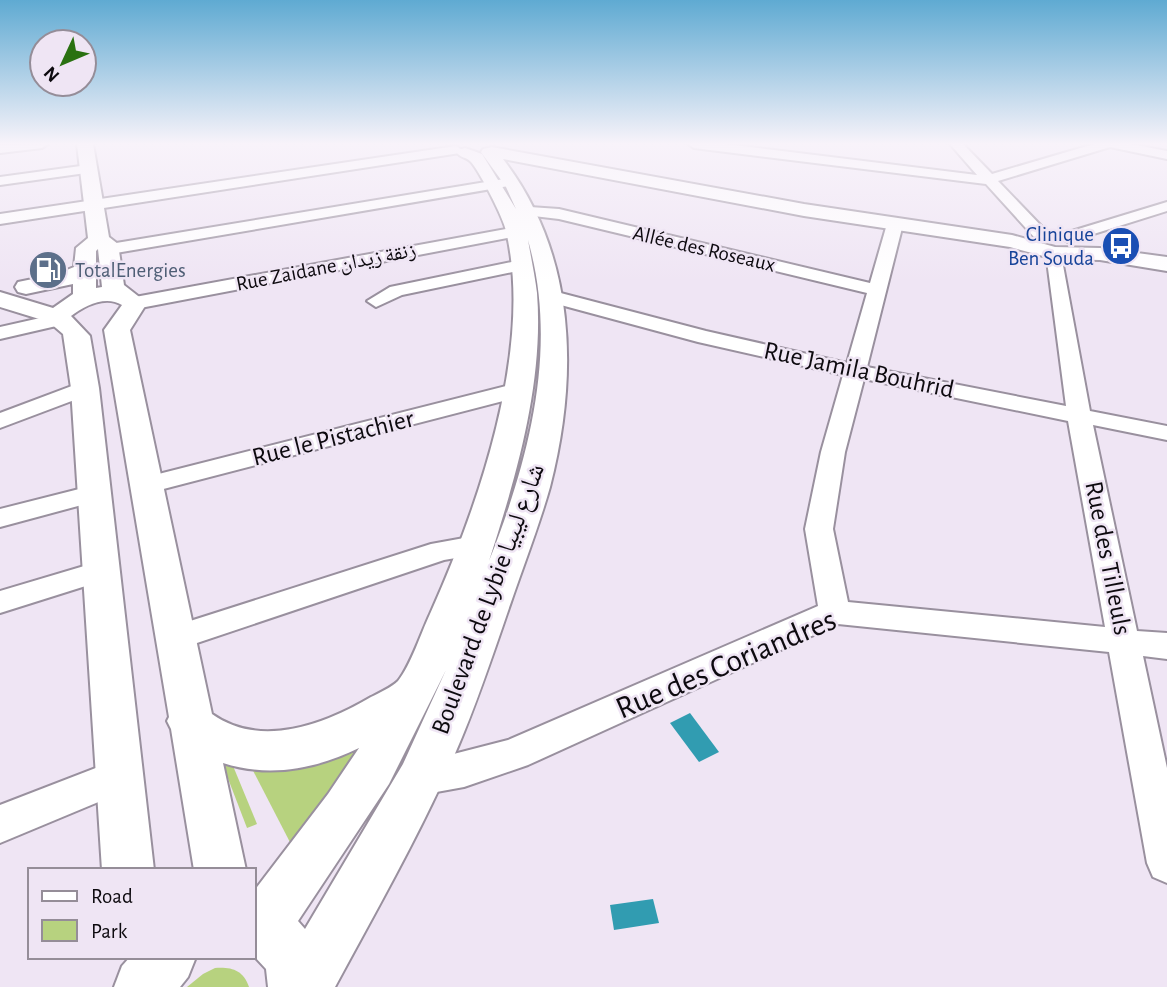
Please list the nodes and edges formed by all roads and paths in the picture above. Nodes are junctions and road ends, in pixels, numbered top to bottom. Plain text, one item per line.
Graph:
1 (91, 190) edge
2 (212, 190) edge
3 (337, 190) edge
4 (499, 190) edge
5 (725, 190) edge
6 (736, 190) edge
7 (999, 190) edge
8 (93, 205) junction
9 (1167, 206) edge
10 (0, 219) edge
11 (895, 224) junction
12 (523, 236) junction
13 (1054, 243) junction
14 (104, 245) junction
15 (1167, 256) edge
16 (1167, 264) edge
17 (86, 270) junction
18 (0, 281) edge
19 (26, 287) junction
20 (876, 290) junction
21 (553, 297) junction
22 (0, 299) edge
23 (376, 301) dead end
24 (128, 305) junction
25 (69, 312) junction
26 (0, 333) edge
27 (855, 371) junction
28 (85, 388) junction
29 (518, 390) junction
30 (1079, 415) junction
31 (0, 421) edge
32 (1167, 433) edge
33 (148, 485) junction
34 (94, 493) junction
35 (0, 518) edge
36 (475, 546) junction
37 (101, 571) junction
38 (0, 602) edge
39 (835, 611) junction
40 (173, 639) junction
41 (1125, 642) junction
42 (1167, 646) edge
43 (413, 693) junction
44 (190, 721) junction
45 (119, 776) junction
46 (420, 778) junction
47 (0, 824) edge
48 (1167, 863) edge
49 (128, 868) edge
50 (220, 868) edge
51 (256, 928) edge
52 (139, 959) edge
53 (166, 959) edge
54 (144, 987) edge
55 (297, 987) edge
56 (304, 987) edge

1 - 8 main road
2 - 8 street
3 - 14 street
4 - 12 main road, Boulevard de Lybie شارع ليبيا
5 - 11 main road
6 - 13 main road
7 - 13 street
8 - 10 street
8 - 14 main road
9 - 13 street
11 - 13 main road
11 - 20 street
12 - 20 street, Allée des Roseaux
12 - 21 main road, Boulevard de Lybie شارع ليبيا
12 - 23 street, Allée des Roseaux
12 - 24 street, Rue Zaidane زنقة زيدان
12 - 29 main road, Boulevard de Lybie شارع ليبيا
13 - 15 main road
13 - 16 main road
13 - 30 street, Rue des Tilleuls
14 - 17 main road
14 - 24 main road
17 - 19 main road
17 - 25 main road
18 - 19 main road
19 - 25 main road
20 - 27 street
21 - 27 street, Rue Jamila Bouhrid
21 - 46 main road, Boulevard de Lybie شارع ليبيا
22 - 25 main road
24 - 25 main road
24 - 33 main road
25 - 26 street
25 - 28 main road
27 - 30 street, Rue Jamila Bouhrid
27 - 39 street
28 - 31 street
28 - 34 main road
29 - 33 street, Rue le Pistachier
29 - 36 main road, Boulevard de Lybie شارع ليبيا
30 - 32 street, Rue Jamila Bouhrid
30 - 41 street, Rue des Tilleuls
33 - 40 main road
34 - 35 street
34 - 37 main road
36 - 40 street
36 - 43 main road, Boulevard de Lybie شارع ليبيا
37 - 38 street
37 - 45 main road
39 - 41 street, Rue des Coriandres
39 - 46 street, Rue des Coriandres
40 - 44 main road
41 - 42 street, Rue des Coriandres
41 - 48 street, Rue des Tilleuls
43 - 44 main road
43 - 51 main road, Boulevard de Lybie شارع ليبيا
44 - 50 main road
45 - 47 street
45 - 49 main road
46 - 56 main road, Boulevard de Lybie شارع ليبيا
51 - 55 main road
52 - 54 main road
53 - 54 main road

